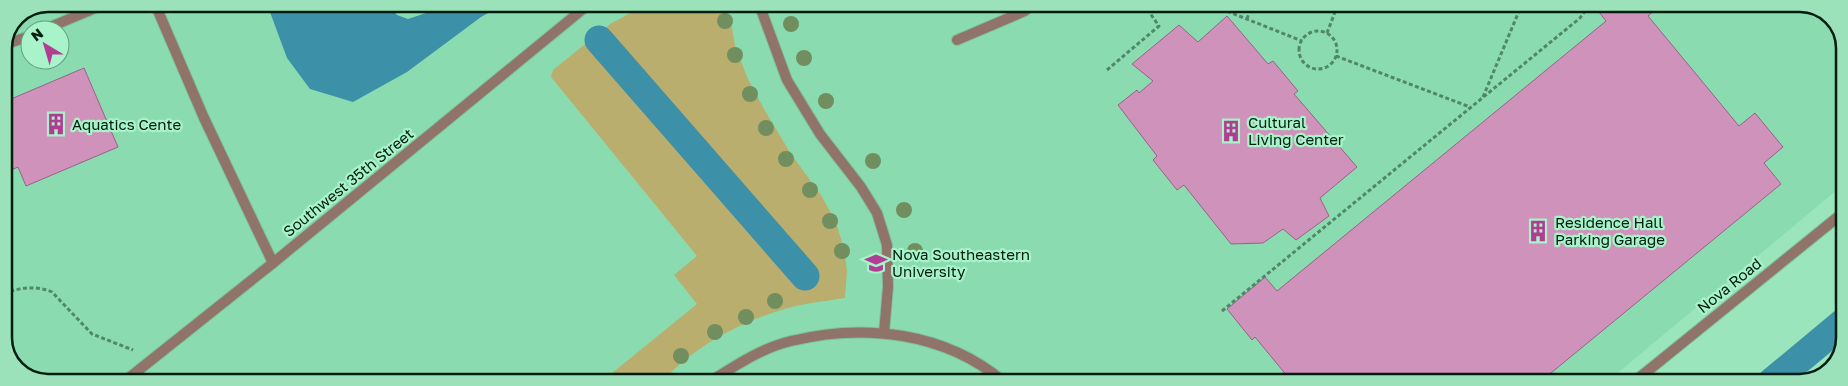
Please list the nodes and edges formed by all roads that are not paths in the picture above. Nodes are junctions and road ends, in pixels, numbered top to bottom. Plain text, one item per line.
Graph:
1 (85, 12) edge
2 (158, 12) edge
3 (579, 12) edge
4 (762, 12) edge
5 (1023, 12) edge
6 (66, 20) edge
7 (958, 40) dead end
8 (1836, 219) edge
9 (273, 263) junction
10 (884, 333) junction
11 (135, 374) edge
12 (722, 374) edge
13 (992, 374) edge
14 (1644, 374) edge

1 - 6 street
2 - 9 street
3 - 9 street, Southwest 35th Street
4 - 10 street
5 - 7 street
8 - 14 street, Nova Road
9 - 11 street, Southwest 35th Street
10 - 12 street
10 - 13 street

